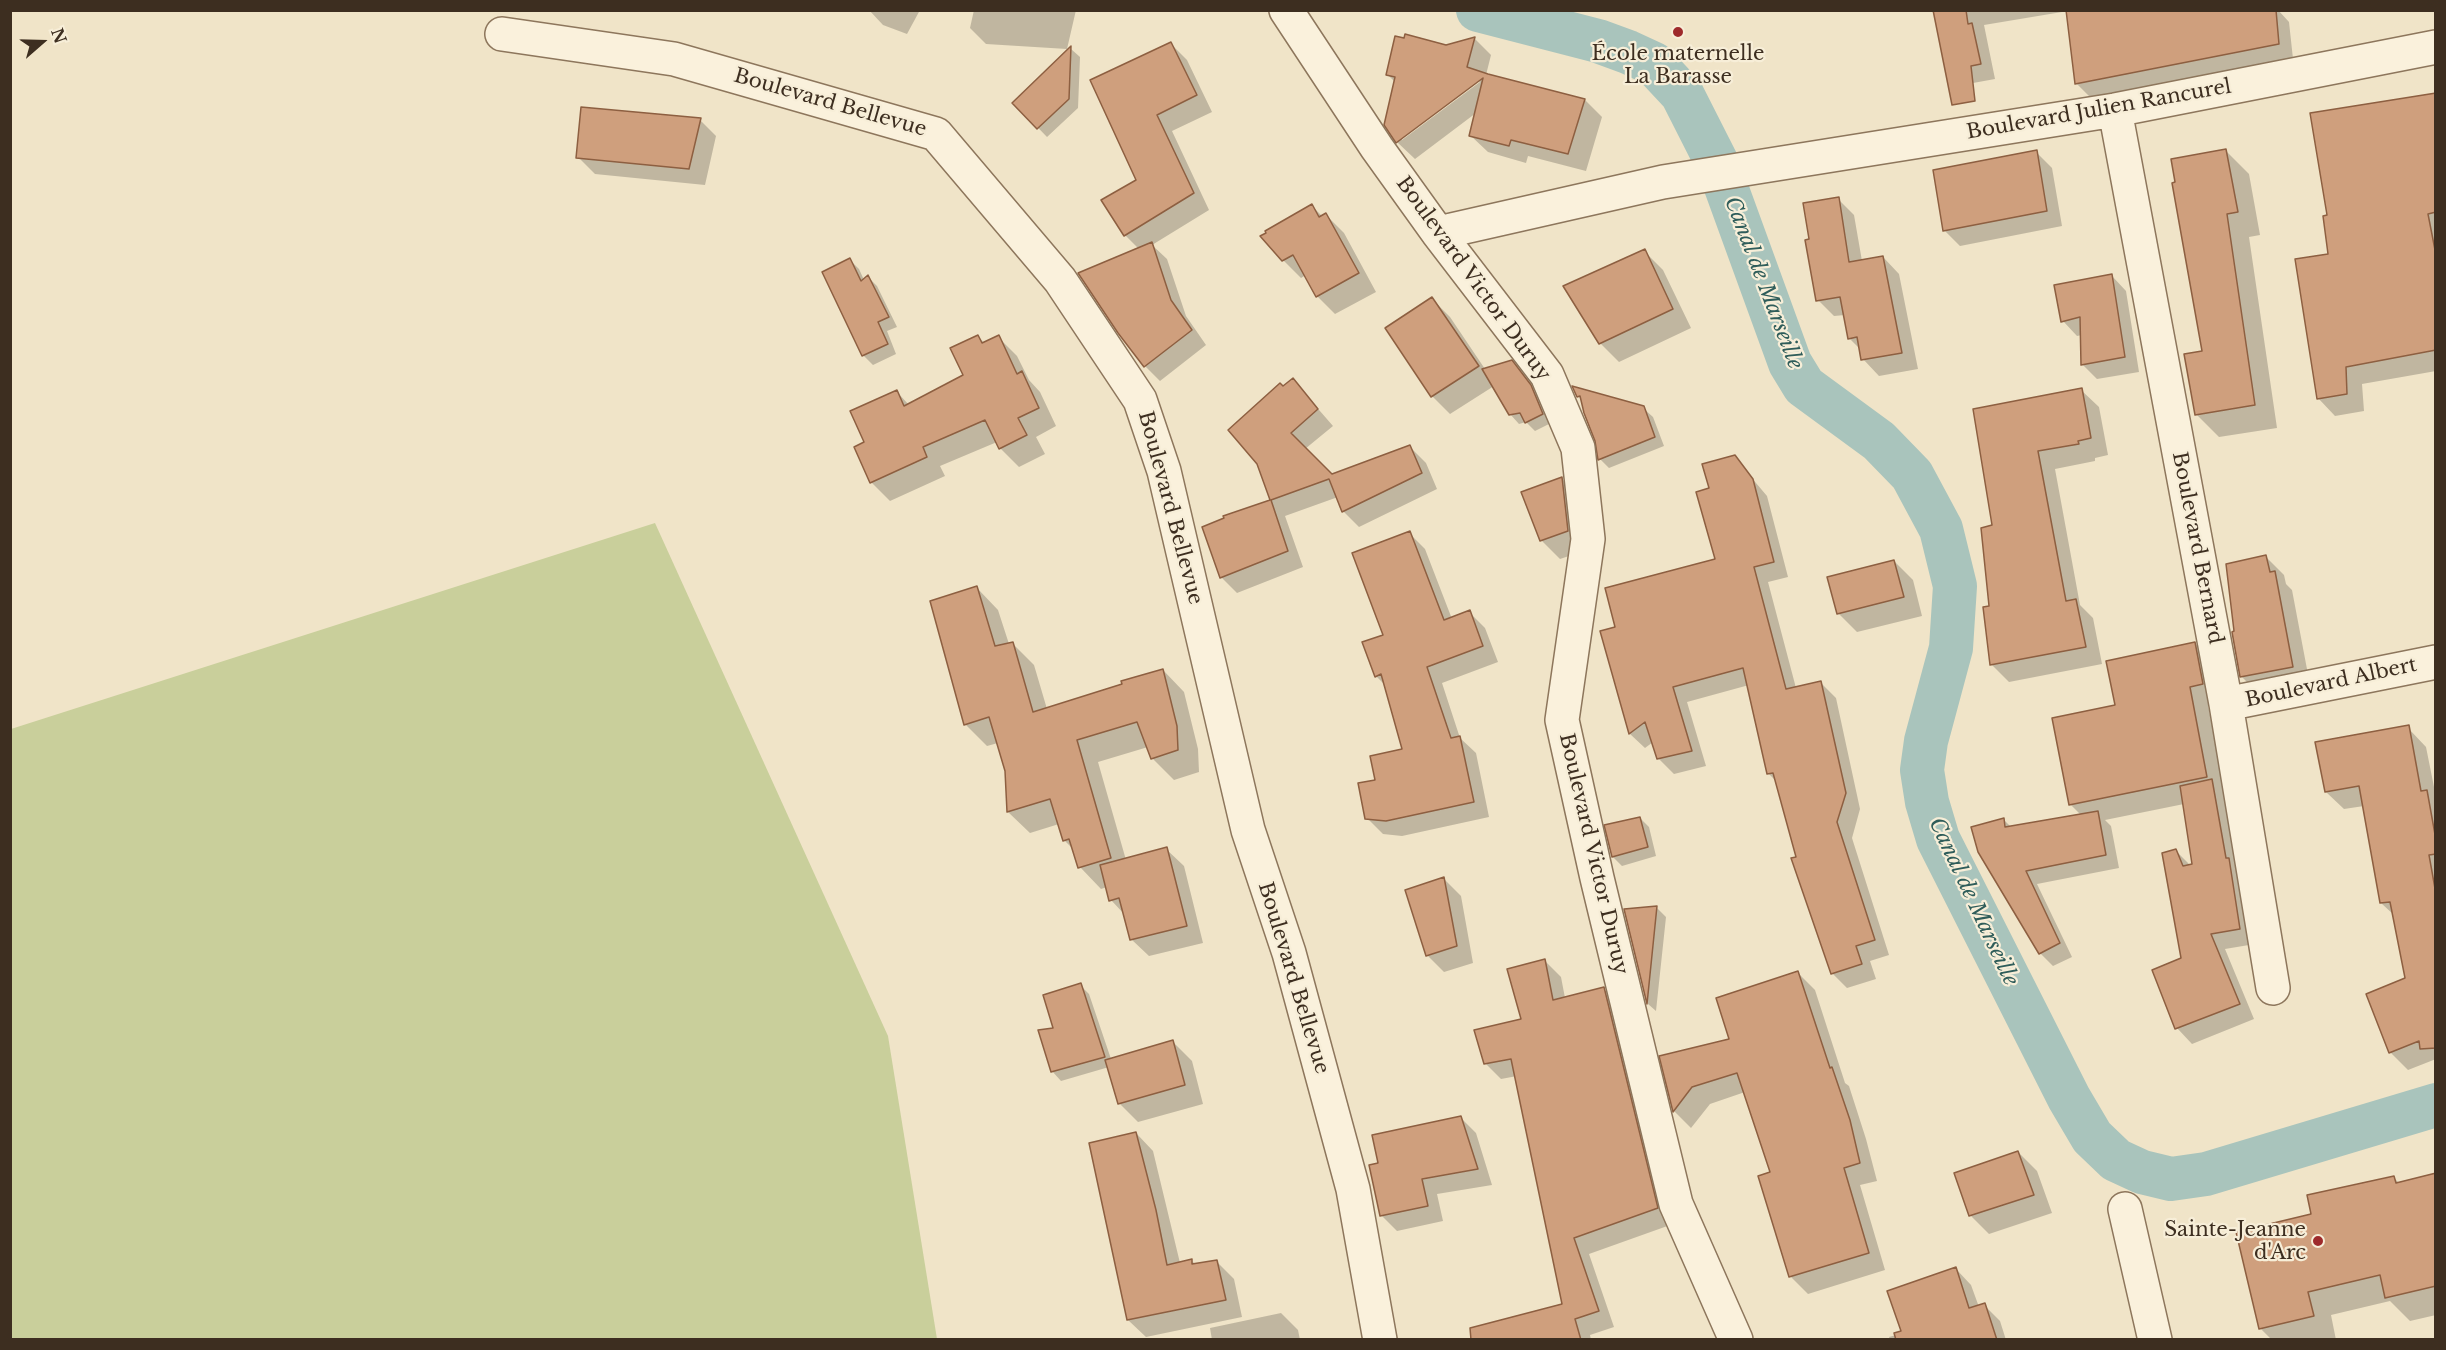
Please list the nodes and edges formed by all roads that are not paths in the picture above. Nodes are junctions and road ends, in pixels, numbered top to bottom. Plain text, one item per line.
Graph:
1 (1286, 10) edge
2 (502, 34) dead end
3 (2436, 47) edge
4 (2115, 110) junction
5 (1438, 233) junction
6 (2436, 662) edge
7 (2226, 704) junction
8 (2273, 988) dead end
9 (2126, 1209) dead end
10 (1380, 1340) edge
11 (1736, 1340) edge
12 (2155, 1340) edge

1 - 5 street, Boulevard Victor Duruy
2 - 10 street, Boulevard Bellevue
3 - 4 street, Boulevard Julien Rancurel
4 - 5 street, Boulevard Julien Rancurel
4 - 7 street, Boulevard Bernard
5 - 11 street, Boulevard Victor Duruy
6 - 7 street, Boulevard Albert
7 - 8 street, Boulevard Bernard
9 - 12 street

